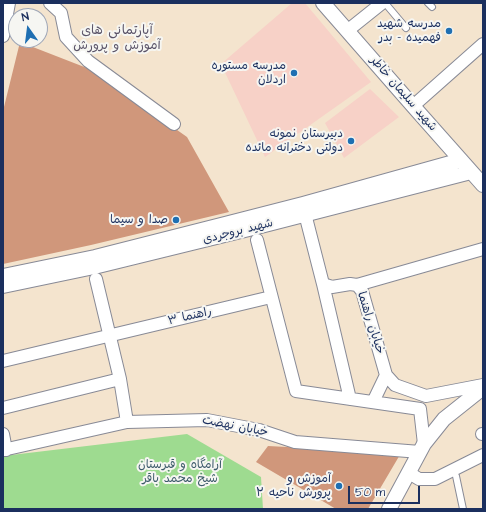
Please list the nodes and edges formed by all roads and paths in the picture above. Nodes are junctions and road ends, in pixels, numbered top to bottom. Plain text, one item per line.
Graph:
1 (9, 3) edge
2 (50, 3) edge
3 (323, 3) edge
4 (383, 3) edge
5 (406, 28) dead end
6 (347, 31) junction
7 (3, 33) edge
8 (483, 44) edge
9 (413, 106) junction
10 (174, 124) dead end
11 (461, 160) junction
12 (471, 172) junction
13 (483, 185) edge
14 (304, 209) junction
15 (257, 240) dead end
16 (483, 249) edge
17 (3, 276) edge
18 (96, 279) dead end
19 (322, 284) junction
20 (357, 285) junction
21 (3, 286) edge
22 (271, 297) junction
23 (110, 336) junction
24 (3, 361) edge
25 (386, 375) junction
26 (120, 379) junction
27 (483, 386) edge
28 (350, 399) junction
29 (373, 402) junction
30 (3, 408) edge
31 (127, 422) junction
32 (3, 434) edge
33 (422, 448) junction
34 (4, 450) edge
35 (483, 455) edge
36 (409, 473) junction
37 (456, 476) dead end
38 (389, 509) edge
39 (463, 509) edge

1 - 7 street
2 - 10 street
3 - 6 street, شهید سلیمان خاطر
4 - 5 lane
4 - 6 street
6 - 9 street, شهید سلیمان خاطر
8 - 9 street
9 - 11 street, شهید سلیمان خاطر
11 - 12 street, شهید سلیمان خاطر
11 - 14 street, شهید بروجردی
12 - 13 street, شهید سلیمان خاطر
12 - 14 street, شهید بروجردی
14 - 17 street, شهید بروجردی
14 - 19 street
14 - 21 street, شهید بروجردی
15 - 22 street
16 - 20 street
18 - 23 street
19 - 20 street, خیابان راهنما
19 - 28 street
20 - 25 street, خیابان راهنما
22 - 23 street, راهنما ۳
22 - 28 street
23 - 24 street, راهنما ۳
23 - 26 street
25 - 27 street
25 - 29 street
26 - 30 street
26 - 31 street
27 - 33 street
28 - 29 street
29 - 33 street
31 - 33 street, خیابان نهضت
31 - 34 street, خیابان نهضت
32 - 34 street
33 - 36 street
35 - 36 street
36 - 38 street
37 - 39 lane

